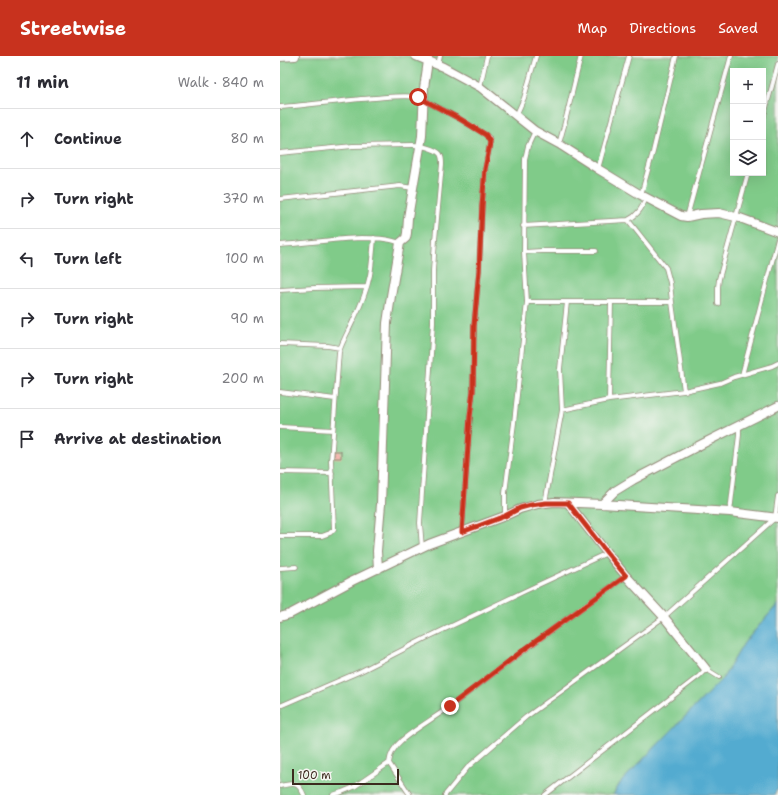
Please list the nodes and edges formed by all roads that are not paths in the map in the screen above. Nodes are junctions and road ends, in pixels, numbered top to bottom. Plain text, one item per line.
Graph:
1 (295, 56) edge
2 (416, 56) edge
3 (440, 56) edge
4 (487, 56) edge
5 (536, 56) edge
6 (581, 56) edge
7 (629, 56) edge
8 (676, 56) edge
9 (731, 56) edge
10 (280, 57) edge
11 (428, 61) junction
12 (778, 64) edge
13 (438, 65) junction
14 (480, 87) junction
15 (424, 101) junction
16 (280, 106) edge
17 (766, 108) edge
18 (516, 116) junction
19 (535, 131) junction
20 (559, 144) junction
21 (420, 145) junction
22 (280, 153) edge
23 (598, 170) junction
24 (747, 176) edge
25 (413, 188) junction
26 (643, 196) junction
27 (280, 199) edge
28 (687, 217) junction
29 (736, 217) junction
30 (628, 220) junction
31 (523, 226) junction
32 (778, 232) edge
33 (374, 238) junction
34 (778, 239) edge
35 (400, 243) junction
36 (280, 245) edge
37 (596, 251) dead end
38 (524, 252) junction
39 (366, 287) junction
40 (280, 290) edge
41 (527, 302) junction
42 (567, 302) junction
43 (610, 302) junction
44 (672, 302) junction
45 (718, 304) dead end
46 (280, 344) edge
47 (340, 348) junction
48 (778, 363) edge
49 (742, 375) junction
50 (684, 391) junction
51 (280, 392) edge
52 (335, 399) junction
53 (609, 400) junction
54 (778, 406) edge
55 (562, 410) junction
56 (739, 426) junction
57 (280, 427) edge
58 (333, 430) junction
59 (280, 472) edge
60 (332, 473) junction
61 (778, 496) edge
62 (546, 503) junction
63 (568, 503) junction
64 (602, 504) junction
65 (730, 512) junction
66 (505, 516) junction
67 (777, 518) edge
68 (462, 532) junction
69 (280, 536) edge
70 (422, 548) junction
71 (607, 553) junction
72 (296, 567) dead end
73 (280, 568) edge
74 (378, 569) junction
75 (626, 576) junction
76 (280, 617) edge
77 (664, 617) junction
78 (706, 669) junction
79 (719, 677) dead end
80 (280, 706) edge
81 (389, 763) junction
82 (280, 786) edge
83 (304, 795) edge
84 (333, 795) edge
85 (410, 795) edge
86 (445, 795) edge
87 (545, 795) edge

1 - 10 street
2 - 11 street
3 - 13 lane
4 - 14 lane
5 - 18 lane
6 - 20 lane
7 - 23 lane
8 - 26 lane
9 - 28 lane
11 - 13 street
11 - 15 street
12 - 17 lane
13 - 14 street
14 - 18 street
15 - 16 lane
15 - 21 street
15 - 68 lane
18 - 19 street
19 - 20 street
19 - 31 lane
20 - 23 street
21 - 22 lane
21 - 25 street
21 - 70 lane
23 - 26 street
24 - 29 lane
25 - 27 lane
25 - 35 street
26 - 28 street
26 - 30 lane
28 - 29 street
29 - 32 street
29 - 45 lane
30 - 31 lane
30 - 44 lane
31 - 38 lane
33 - 35 lane
33 - 36 lane
33 - 39 lane
34 - 49 lane
35 - 74 street
37 - 38 lane
38 - 41 lane
39 - 40 lane
39 - 47 lane
41 - 42 lane
41 - 66 lane
42 - 43 lane
42 - 55 lane
43 - 44 lane
43 - 53 lane
44 - 50 lane
46 - 47 lane
47 - 52 lane
48 - 49 lane
49 - 50 lane
50 - 53 lane
51 - 52 lane
52 - 58 lane
53 - 55 lane
54 - 56 street
55 - 62 lane
56 - 64 street
56 - 65 lane
57 - 58 lane
58 - 60 lane
59 - 60 lane
60 - 69 lane
61 - 67 lane
62 - 63 street
62 - 66 street
63 - 64 street
63 - 71 street
64 - 65 street
65 - 67 street
66 - 68 street
67 - 77 lane
68 - 70 street
70 - 74 street
71 - 75 street
71 - 80 lane
72 - 73 lane
74 - 76 street
75 - 77 street
75 - 81 lane
77 - 78 street
77 - 86 lane
78 - 79 lane
78 - 87 lane
81 - 84 lane
81 - 85 lane
82 - 83 lane

